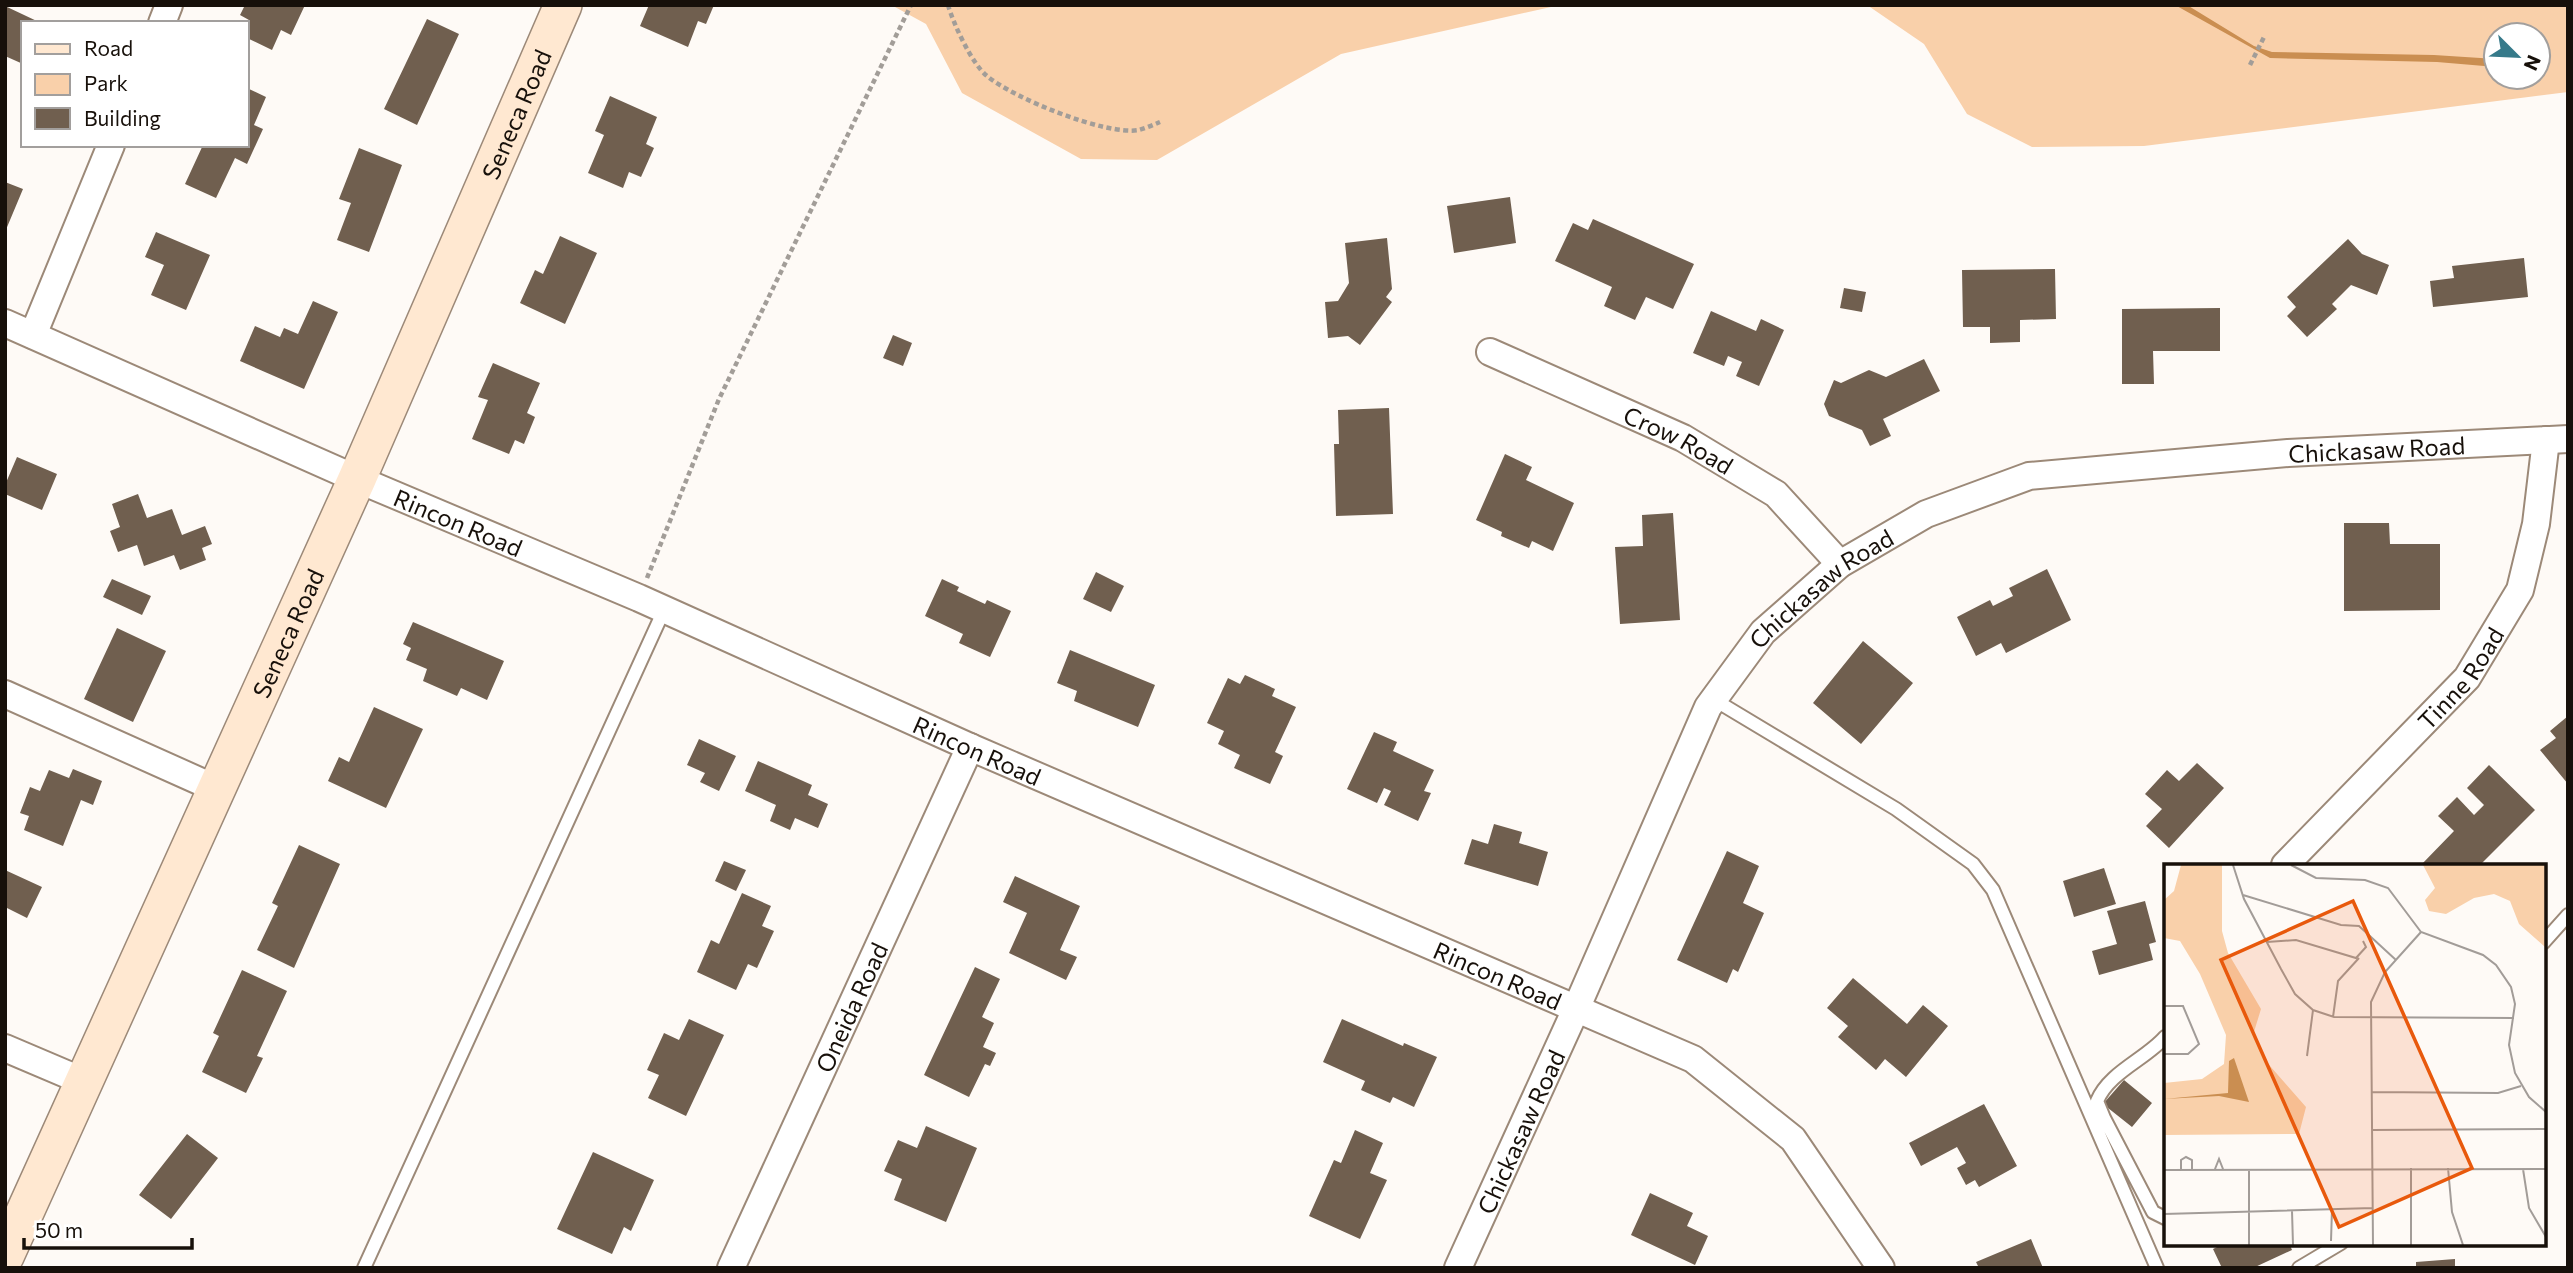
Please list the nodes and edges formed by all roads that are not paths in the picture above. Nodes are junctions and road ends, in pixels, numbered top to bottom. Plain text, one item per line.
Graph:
1 (564, 5) edge
2 (110, 147) edge
3 (5, 323) edge
4 (33, 335) junction
5 (1490, 352) dead end
6 (2557, 440) edge
7 (357, 479) junction
8 (1840, 564) junction
9 (664, 610) junction
10 (5, 694) edge
11 (1713, 699) junction
12 (970, 747) junction
13 (217, 789) junction
14 (2287, 864) edge
15 (2568, 915) edge
16 (2545, 941) edge
17 (1576, 1009) junction
18 (2164, 1038) edge
19 (5, 1048) edge
20 (85, 1082) junction
21 (2164, 1218) edge
22 (2338, 1245) edge
23 (5, 1256) edge
24 (364, 1268) edge
25 (730, 1268) edge
26 (1458, 1268) edge
27 (1881, 1268) edge
28 (2157, 1268) edge
29 (2299, 1268) edge

1 - 7 street, Seneca Road
2 - 4 street
3 - 4 street, Rincon Road
4 - 7 street, Rincon Road
5 - 8 street, Crow Road
6 - 8 street, Chickasaw Road
6 - 14 street, Tinne Road
7 - 9 street, Rincon Road
7 - 13 street, Seneca Road
8 - 11 street, Chickasaw Road
9 - 12 street, Rincon Road
9 - 24 lane
10 - 13 street
11 - 17 street, Chickasaw Road
11 - 28 lane
12 - 17 street, Rincon Road
12 - 25 street, Oneida Road
13 - 20 street, Seneca Road
15 - 16 lane
17 - 26 street, Chickasaw Road
17 - 27 street, Rincon Road
18 - 21 lane
19 - 20 street
20 - 23 street, Seneca Road
22 - 29 lane

